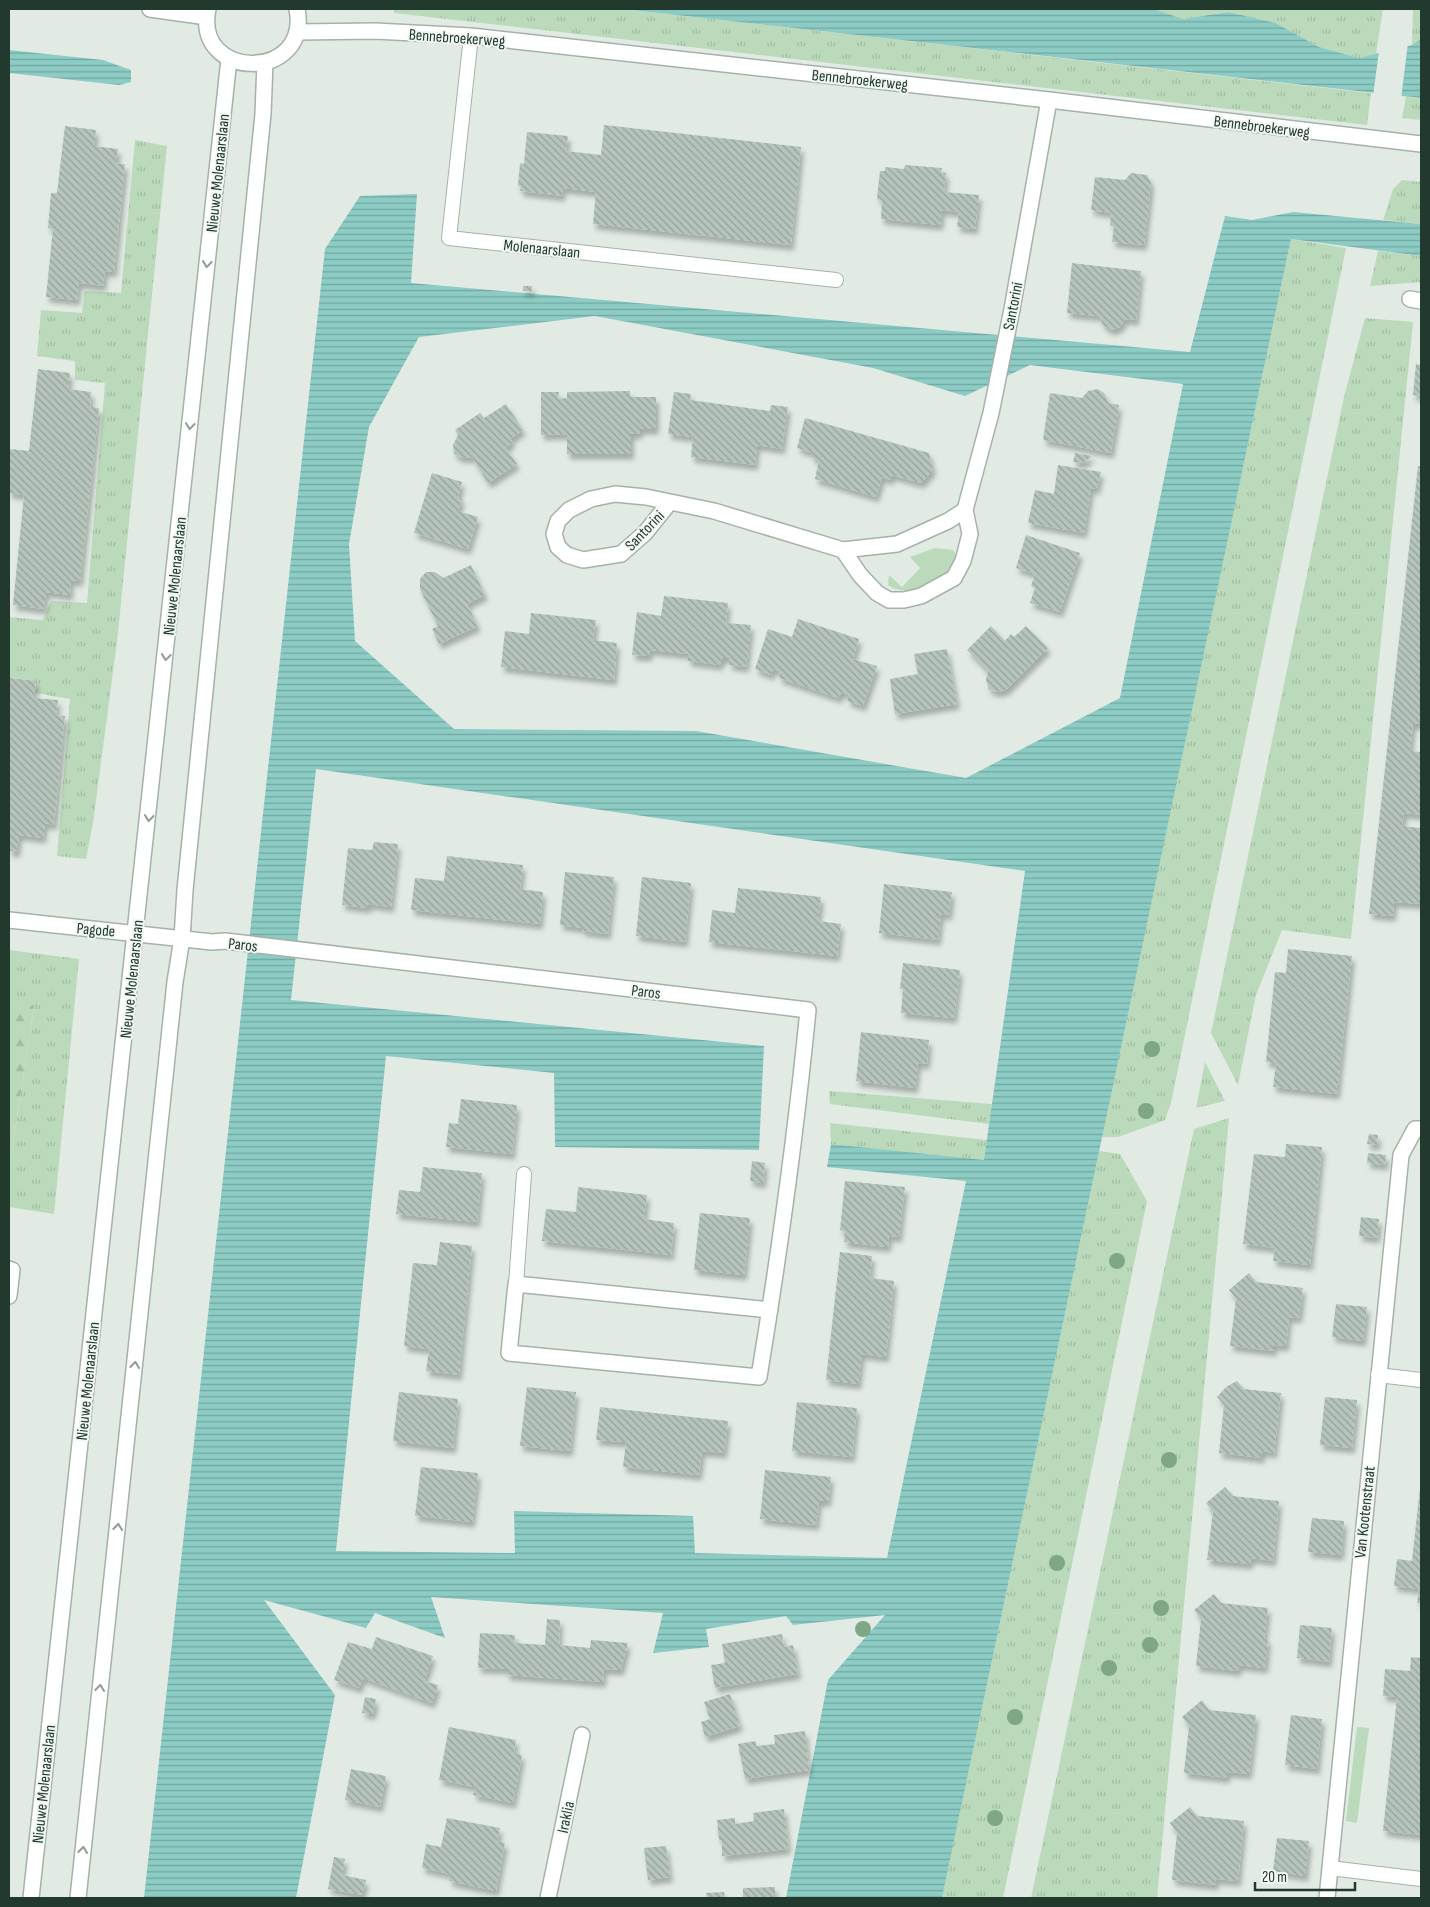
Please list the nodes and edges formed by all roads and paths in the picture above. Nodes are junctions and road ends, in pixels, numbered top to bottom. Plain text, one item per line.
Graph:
1 (150, 9) edge
2 (297, 9) edge
3 (208, 13) edge
4 (297, 32) junction
5 (471, 36) junction
6 (229, 59) junction
7 (265, 63) junction
8 (1049, 100) junction
9 (1421, 144) edge
10 (836, 280) dead end
11 (670, 502) junction
12 (965, 510) junction
13 (843, 550) junction
14 (9, 920) edge
15 (136, 932) junction
16 (182, 938) junction
17 (1418, 1129) edge
18 (524, 1174) dead end
19 (9, 1269) edge
20 (516, 1284) junction
21 (9, 1296) edge
22 (770, 1310) junction
23 (1378, 1375) junction
24 (1421, 1380) edge
25 (582, 1735) dead end
26 (1330, 1868) junction
27 (1421, 1879) edge
28 (31, 1898) edge
29 (78, 1898) edge
30 (548, 1898) edge
31 (1327, 1898) edge

1 - 3 street
2 - 4 street
3 - 6 street
4 - 5 street, Bennebroekerweg
4 - 7 street
5 - 8 street, Bennebroekerweg
5 - 10 lane, Molenaarslaan
6 - 7 street
6 -> 15 street, Nieuwe Molenaarslaan
7 - 16 street
8 - 9 street, Bennebroekerweg
8 - 12 street, Santorini
11 - 11 street, Santorini
11 - 13 street, Santorini
12 - 13 street, Santorini
12 - 13 street, Santorini
14 - 15 street, Pagode
15 - 16 street, Pagode
15 - 28 street, Nieuwe Molenaarslaan
16 - 22 street, Paros
29 -> 16 street
17 - 23 street, Van Kootenstraat
18 - 20 lane, Paros
19 - 21 street
20 - 22 street
20 - 22 street, Paros
23 - 24 lane
23 - 26 street, Van Kootenstraat
25 - 30 street, Iraklia
26 - 27 lane
26 - 31 street, Van Kootenstraat

